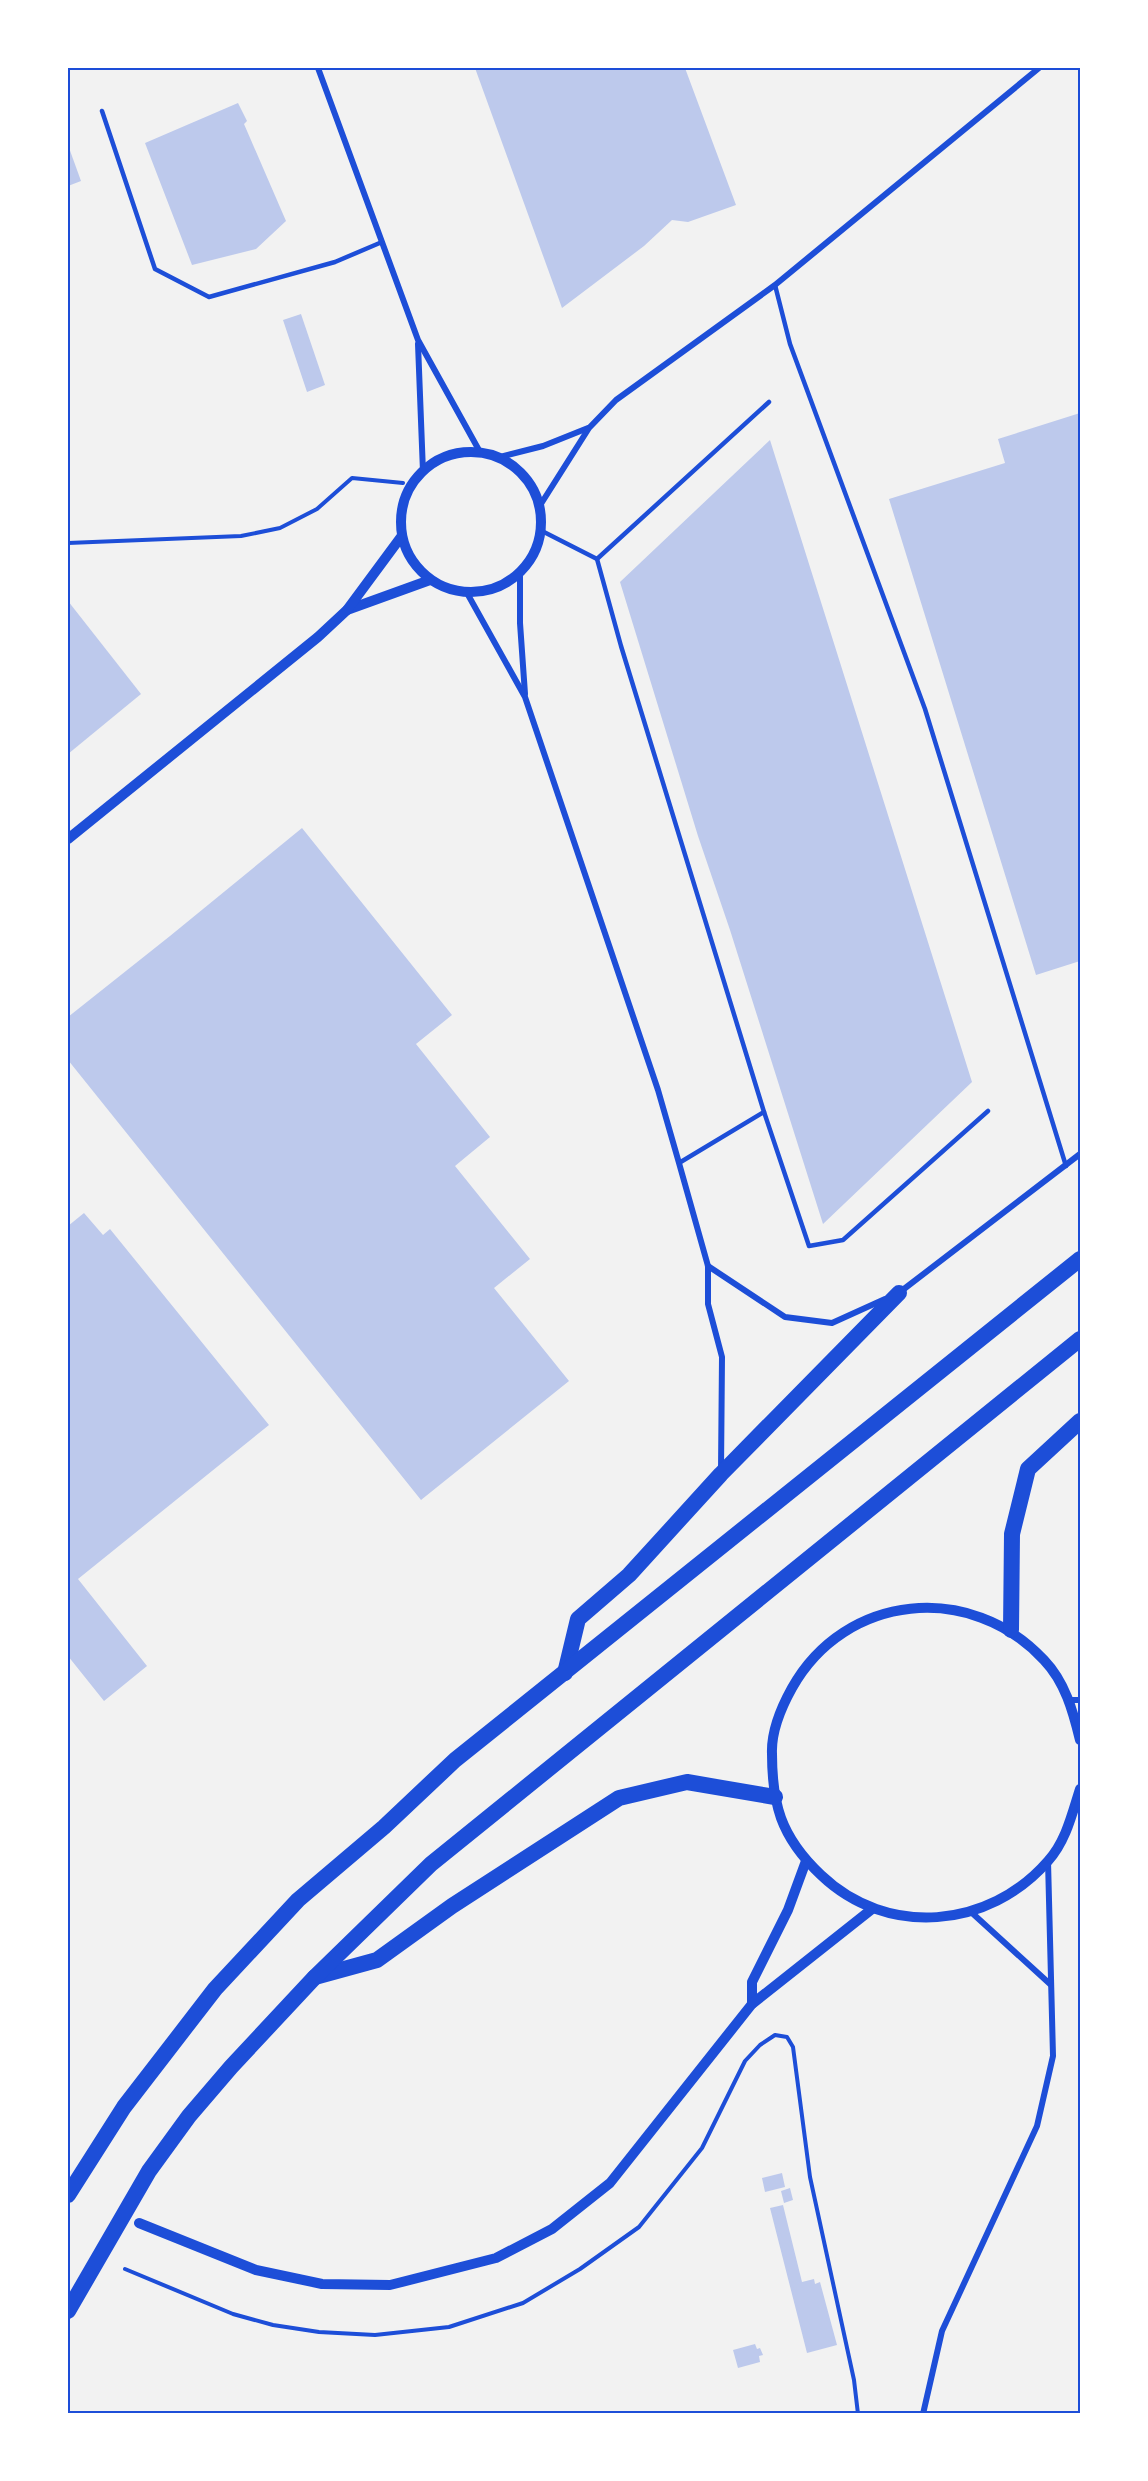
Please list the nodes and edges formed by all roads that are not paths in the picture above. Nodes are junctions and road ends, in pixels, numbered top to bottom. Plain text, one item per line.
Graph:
1 (318, 68) edge
2 (1039, 68) edge
3 (102, 111) dead end
4 (382, 242) junction
5 (776, 285) junction
6 (418, 340) junction
7 (769, 402) dead end
8 (589, 428) junction
9 (480, 452) junction
10 (500, 458) junction
11 (423, 472) junction
12 (539, 507) junction
13 (540, 530) junction
14 (401, 537) junction
15 (597, 559) junction
16 (520, 572) junction
17 (430, 580) junction
18 (467, 593) junction
19 (347, 610) junction
20 (525, 697) junction
21 (68, 839) edge
22 (988, 1111) dead end
23 (764, 1112) junction
24 (1080, 1154) edge
25 (679, 1163) junction
26 (1066, 1166) junction
27 (1080, 1259) edge
28 (708, 1266) junction
29 (899, 1293) junction
30 (1080, 1339) edge
31 (1080, 1421) edge
32 (721, 1474) junction
33 (1011, 1630) junction
34 (564, 1673) junction
35 (1075, 1700) edge
36 (1080, 1740) edge
37 (1080, 1789) edge
38 (775, 1797) junction
39 (806, 1861) junction
40 (1048, 1861) junction
41 (872, 1909) junction
42 (971, 1912) junction
43 (314, 1978) junction
44 (1050, 1984) junction
45 (752, 2004) junction
46 (68, 2195) edge
47 (139, 2223) dead end
48 (68, 2311) edge
49 (923, 2414) edge

1 - 4 street
2 - 5 street
3 - 4 lane
4 - 6 street
5 - 8 street
5 - 26 lane
6 - 9 street
6 - 11 street
7 - 15 lane
8 - 10 street
8 - 12 street
9 - 10 street
9 - 11 street
10 - 12 street
11 - 14 street
12 - 13 street
13 - 15 lane
13 - 16 street
14 - 17 street
14 - 19 street
15 - 23 lane
16 - 18 street
16 - 20 street
17 - 18 street
17 - 19 street
18 - 20 street
19 - 21 street
20 - 25 street
22 - 23 lane
23 - 25 lane
24 - 26 street
25 - 28 street
26 - 29 street
27 - 34 highway
28 - 29 street
28 - 32 street
29 - 32 highway
30 - 43 highway
31 - 33 highway
32 - 34 highway
33 - 35 street
33 - 38 street
34 - 46 highway
35 - 36 street
37 - 40 street
38 - 39 street
38 - 43 highway
39 - 41 street
39 - 45 street
40 - 42 street
40 - 44 street
41 - 42 street
41 - 45 street
42 - 44 street
43 - 48 highway
44 - 49 street
45 - 47 street

